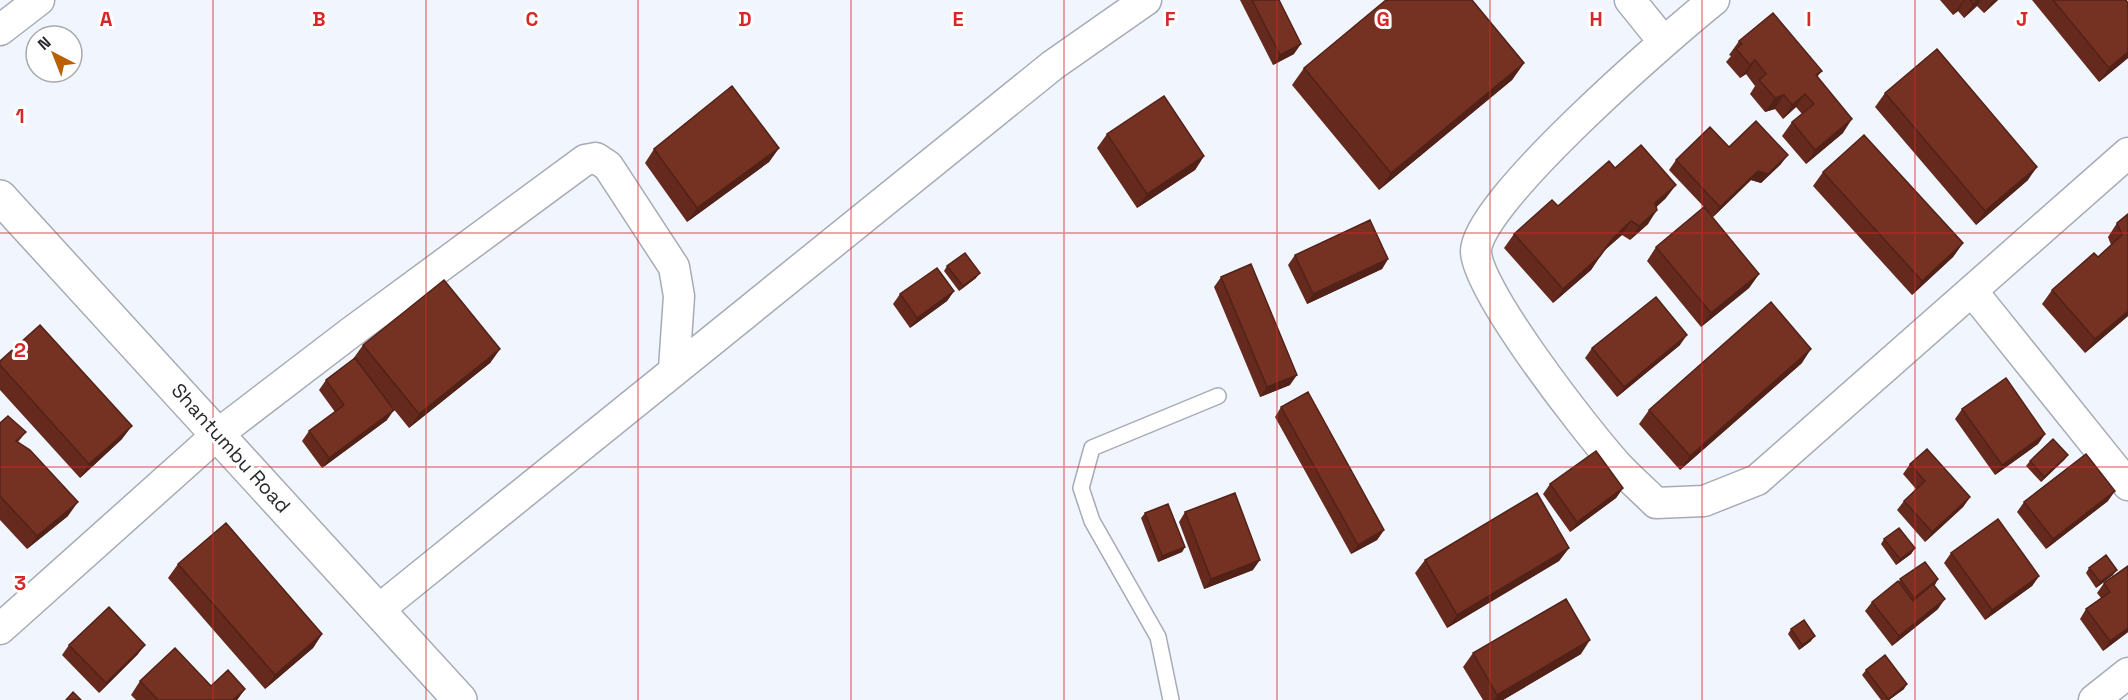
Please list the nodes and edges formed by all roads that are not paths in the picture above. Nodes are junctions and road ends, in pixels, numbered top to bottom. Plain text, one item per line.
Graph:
1 (39, 0) edge
2 (1146, 0) edge
3 (1630, 0) edge
4 (1714, 0) edge
5 (0, 30) edge
6 (1663, 41) junction
7 (2128, 153) edge
8 (0, 197) edge
9 (1972, 291) junction
10 (674, 369) junction
11 (1218, 396) dead end
12 (218, 434) junction
13 (2128, 485) edge
14 (377, 611) junction
15 (0, 629) edge
16 (2128, 673) edge
17 (460, 700) edge
18 (1171, 700) edge
19 (2094, 700) edge

1 - 5 street
2 - 10 street
3 - 6 street
4 - 6 street
6 - 9 street
7 - 9 street
8 - 12 street, Shantumbu Road
9 - 13 street
10 - 12 street
10 - 14 street
11 - 18 lane
12 - 14 street, Shantumbu Road
12 - 15 street
14 - 17 street, Shantumbu Road
16 - 19 street

